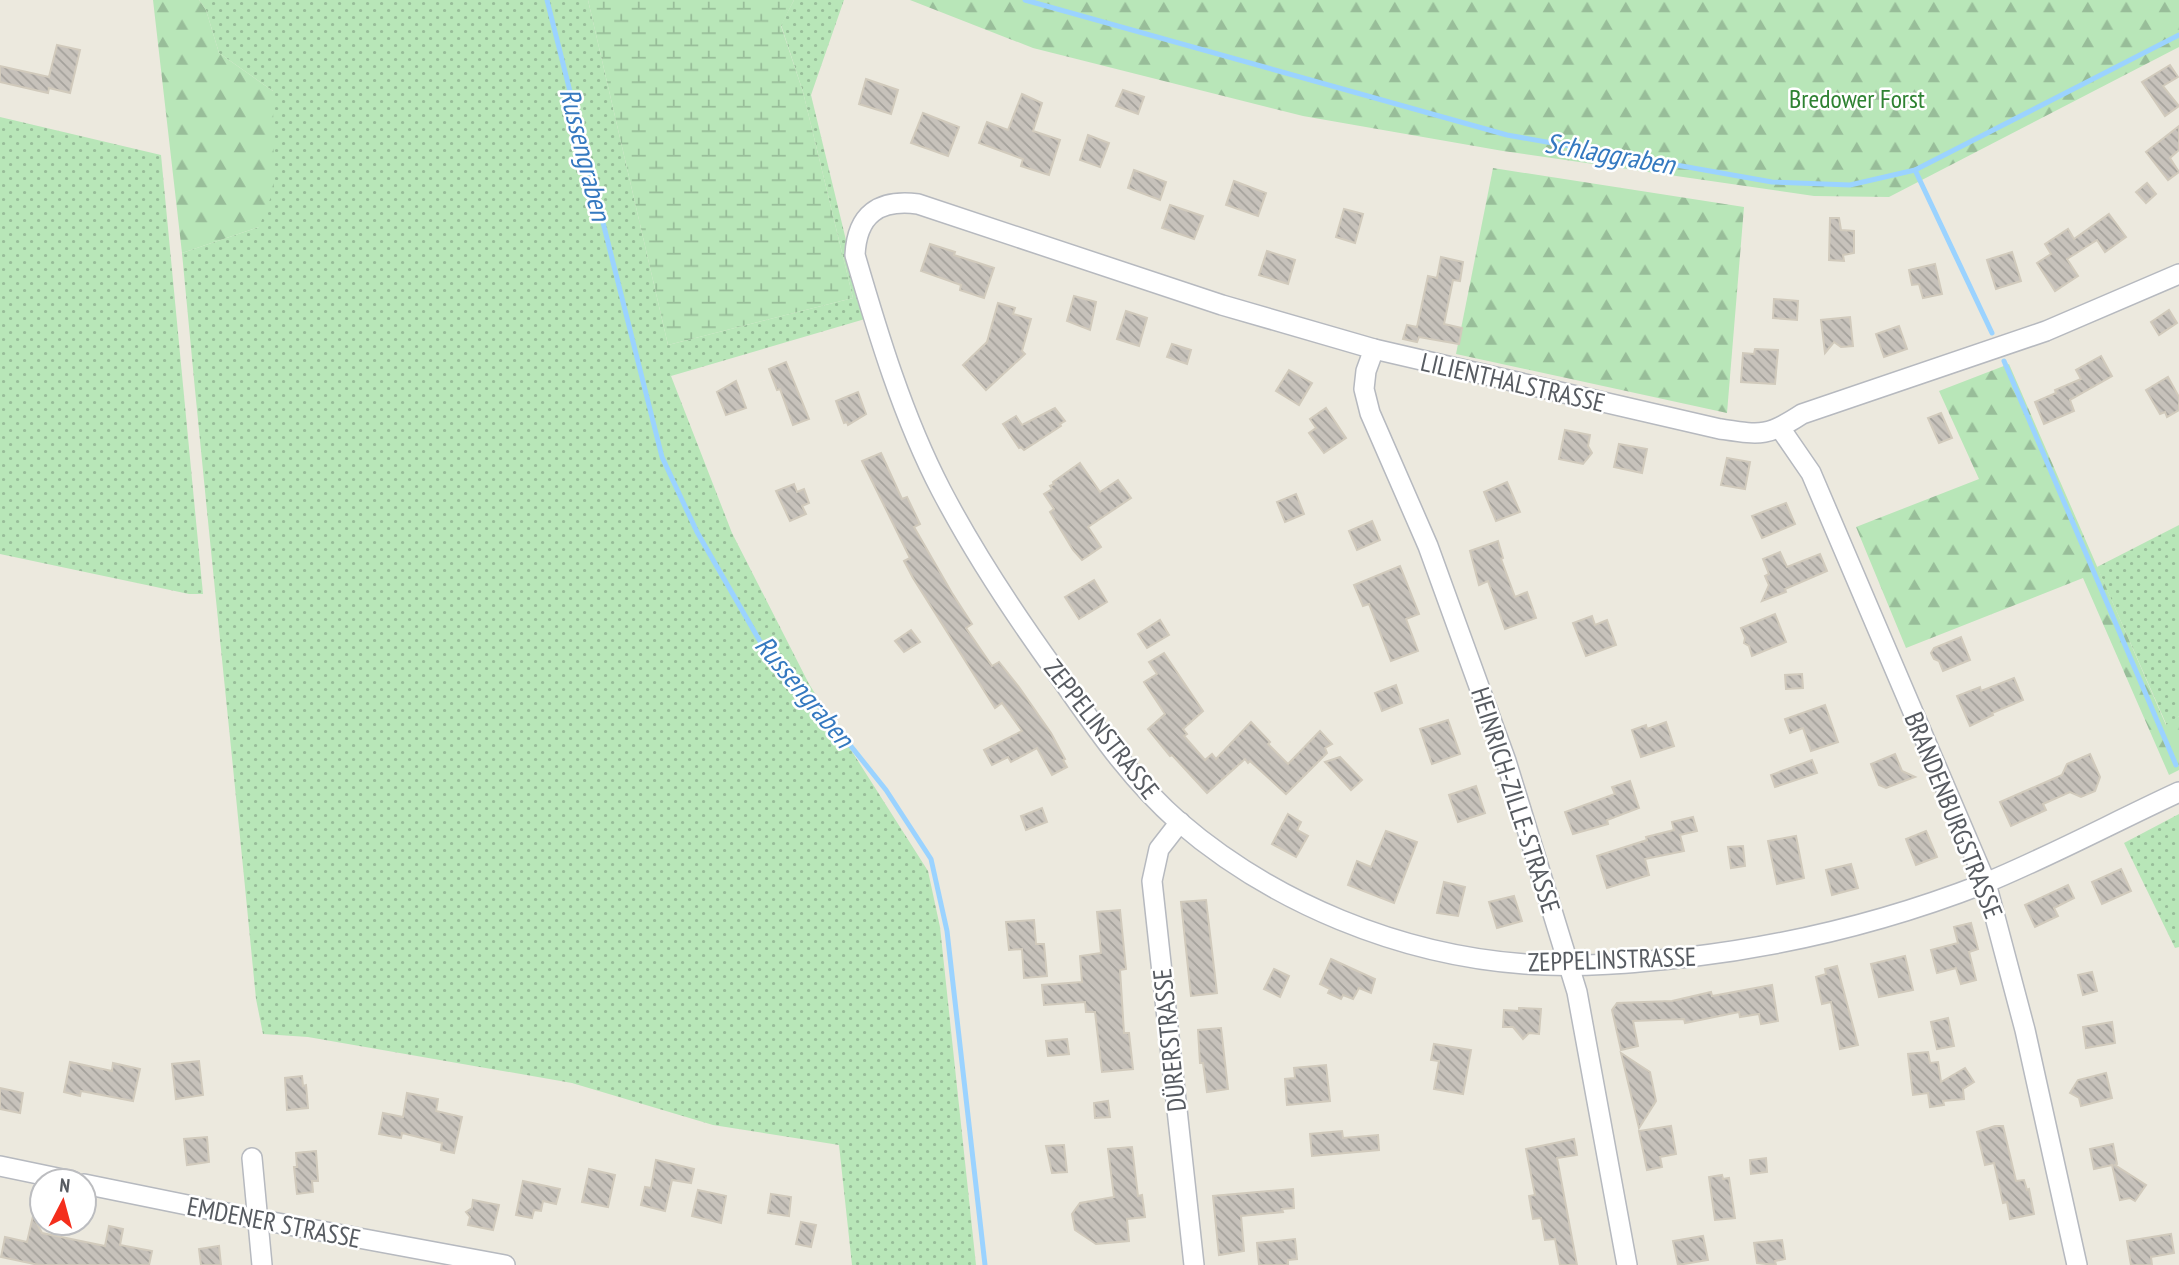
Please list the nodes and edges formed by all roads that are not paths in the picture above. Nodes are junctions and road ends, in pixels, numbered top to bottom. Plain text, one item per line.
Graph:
1 (856, 239) joint
2 (2179, 274) edge
3 (1374, 349) junction
4 (1780, 428) junction
5 (2179, 792) edge
6 (1180, 822) junction
7 (1986, 883) junction
8 (1569, 966) junction
9 (252, 1158) dead end
10 (0, 1166) edge
11 (28, 1172) edge
12 (98, 1187) edge
13 (256, 1219) junction
14 (262, 1265) edge
15 (505, 1265) edge
16 (1194, 1265) edge
17 (1627, 1265) edge
18 (2077, 1265) edge

1 - 3 street, LILIENTHALSTRASSE
1 - 6 street, ZEPPELINSTRASSE
2 - 4 street, LILIENTHALSTRASSE
3 - 4 street, LILIENTHALSTRASSE
3 - 8 street, HEINRICH-ZILLE-STRASSE
4 - 7 street, BRANDENBURGSTRASSE
5 - 7 street, ZEPPELINSTRASSE
6 - 8 street, ZEPPELINSTRASSE
6 - 16 street, DÜRERSTRASSE
7 - 8 street, ZEPPELINSTRASSE
7 - 18 street, BRANDENBURGSTRASSE
8 - 17 street, HEINRICH-ZILLE-STRASSE
9 - 13 street
10 - 11 street
12 - 13 street, EMDENER STRASSE
13 - 14 street
13 - 15 street, EMDENER STRASSE

